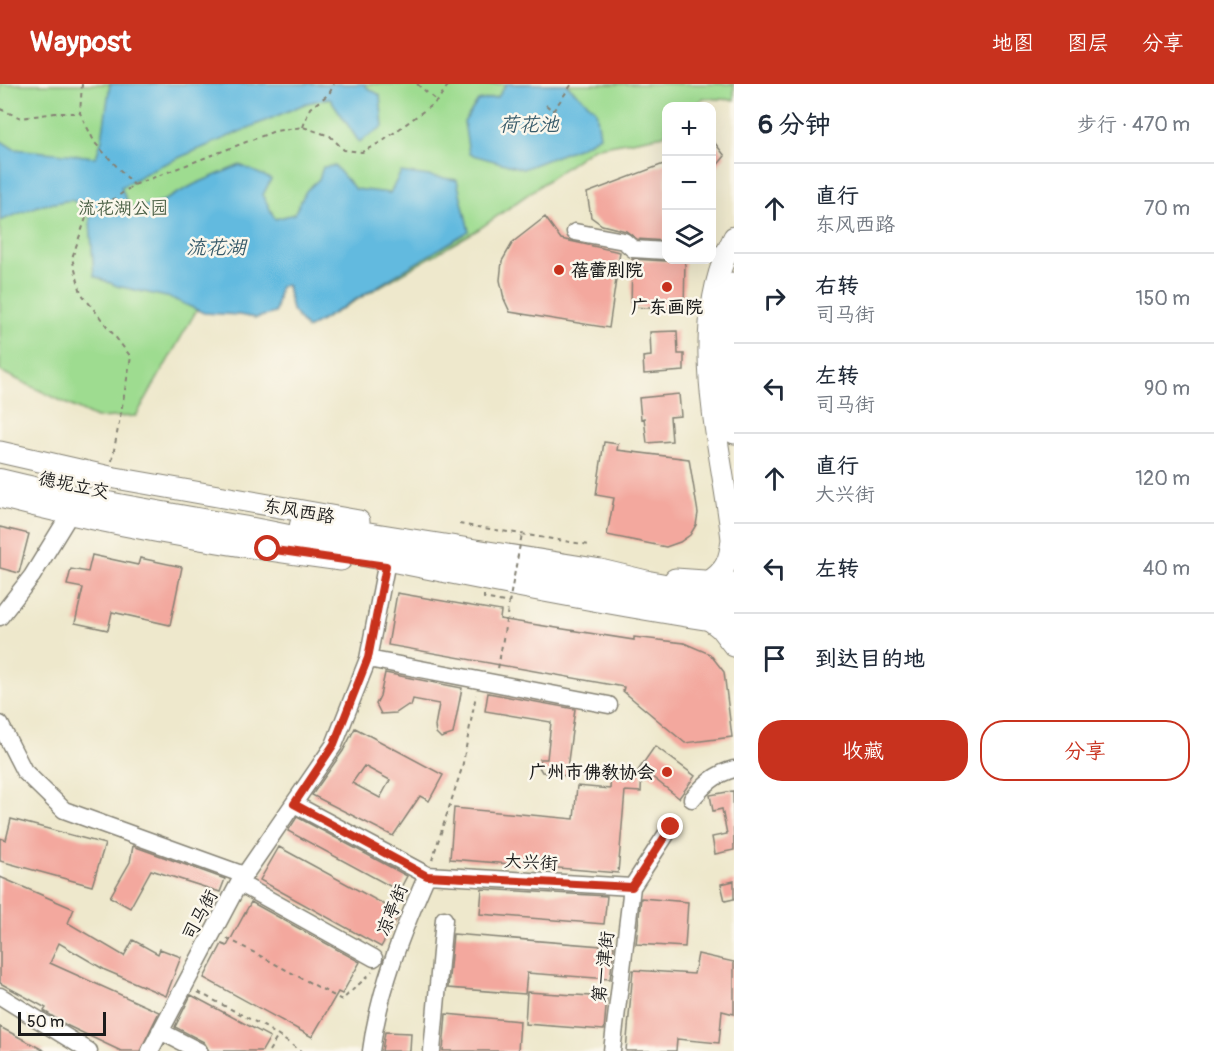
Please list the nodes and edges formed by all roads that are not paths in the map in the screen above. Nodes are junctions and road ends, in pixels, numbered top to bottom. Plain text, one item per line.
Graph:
1 (575, 232) dead end
2 (723, 249) edge
3 (662, 251) edge
4 (734, 283) edge
5 (734, 433) edge
6 (0, 453) edge
7 (0, 468) edge
8 (0, 482) edge
9 (0, 497) edge
10 (147, 506) junction
11 (731, 507) edge
12 (70, 514) junction
13 (386, 566) junction
14 (452, 572) junction
15 (598, 572) junction
16 (708, 582) junction
17 (734, 583) edge
18 (734, 600) edge
19 (0, 616) edge
20 (706, 617) junction
21 (734, 621) edge
22 (734, 646) edge
23 (368, 658) junction
24 (609, 705) dead end
25 (0, 724) edge
26 (734, 769) edge
27 (692, 799) dead end
28 (294, 804) junction
29 (671, 827) dead end
30 (427, 876) junction
31 (242, 879) junction
32 (632, 887) junction
33 (444, 919) dead end
34 (374, 958) road end
35 (0, 996) edge
36 (160, 1031) junction
37 (89, 1051) edge
38 (150, 1051) edge
39 (199, 1051) edge
40 (371, 1051) edge
41 (432, 1051) edge
42 (612, 1051) edge

1 - 3 street
2 - 11 main road
4 - 5 main road
6 - 15 main road, 东风西路
7 - 10 highway, 德坭立交
8 - 10 highway, 德坭立交
9 - 12 main road, 东风西路
10 - 14 highway, 东风西路
10 - 15 highway, 东风西路
11 - 16 main road
12 - 13 main road, 东风西路
12 - 19 street
13 - 14 main road, 东风西路
13 - 23 street, 司马街
14 - 20 highway, 东风西路
15 - 16 main road
15 - 18 highway, 东风西路
16 - 17 main road
20 - 21 highway, 东风西路
20 - 22 main road
23 - 24 street
23 - 28 street, 司马街
25 - 31 street
26 - 27 street
28 - 30 street
28 - 31 street, 司马街
29 - 32 street
30 - 32 street, 大兴街
30 - 40 street, 凉亭街
31 - 34 street
31 - 36 street, 司马街
32 - 42 street, 第一津街
33 - 41 street
35 - 37 street
36 - 38 street, 司马街
36 - 39 street

